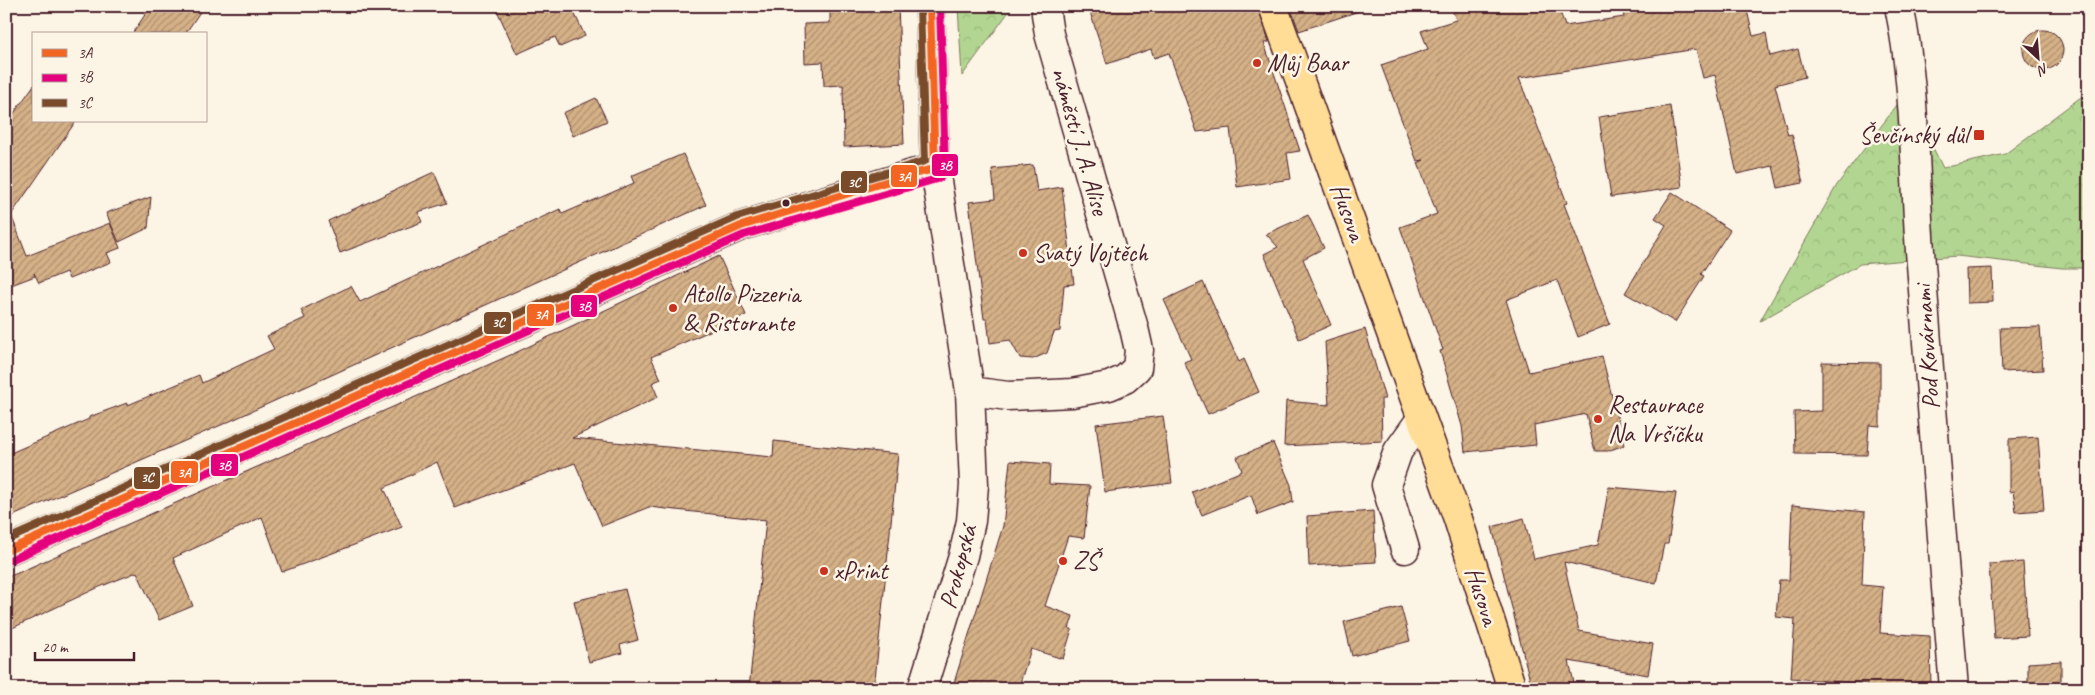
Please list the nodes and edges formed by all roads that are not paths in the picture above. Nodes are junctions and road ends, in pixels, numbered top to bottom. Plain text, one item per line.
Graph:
1 (930, 6) edge
2 (1047, 6) edge
3 (1273, 6) edge
4 (1898, 6) edge
5 (935, 169) junction
6 (970, 391) junction
7 (1421, 419) junction
8 (1405, 549) dead end
9 (6, 551) edge
10 (922, 689) edge
11 (1512, 689) edge
12 (1954, 689) edge

1 - 5 street
2 - 6 street, náměstí J. A. Alise
3 - 7 main road, Husova
4 - 12 street, Pod Kovárnami
5 - 6 street
5 - 9 street
6 - 10 street, Prokopská
7 - 8 street
7 - 11 main road, Husova

